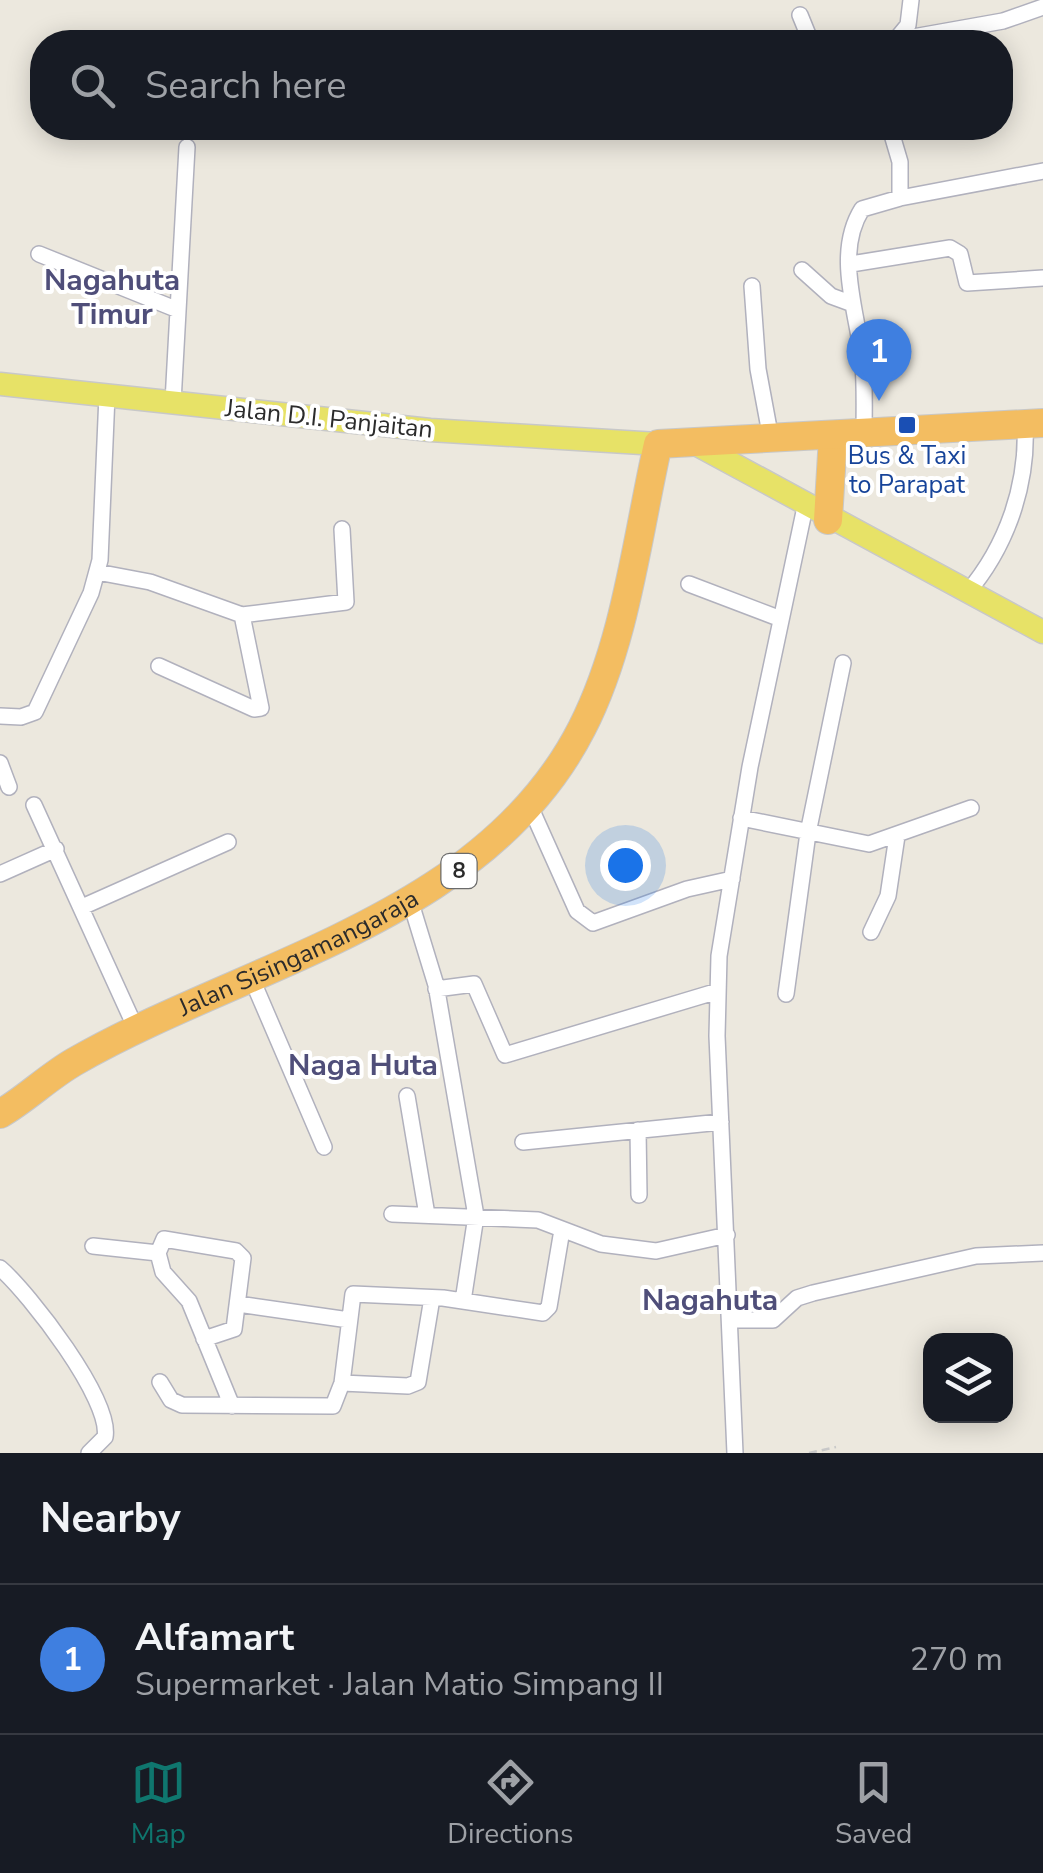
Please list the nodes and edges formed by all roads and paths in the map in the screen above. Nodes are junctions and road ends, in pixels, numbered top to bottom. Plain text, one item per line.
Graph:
1 (910, 0) edge
2 (1043, 7) edge
3 (800, 15) dead end
4 (806, 30) edge
5 (903, 30) edge
6 (959, 30) edge
7 (893, 140) edge
8 (187, 148) dead end
9 (1043, 171) edge
10 (900, 198) junction
11 (39, 254) dead end
12 (851, 264) junction
13 (802, 270) dead end
14 (1043, 278) edge
15 (752, 286) dead end
16 (850, 304) junction
17 (178, 310) junction
18 (0, 384) edge
19 (107, 395) junction
20 (174, 402) junction
21 (1034, 424) edge
22 (864, 436) junction
23 (832, 437) junction
24 (771, 440) junction
25 (694, 443) junction
26 (658, 444) junction
27 (817, 514) junction
28 (342, 530) dead end
29 (97, 572) junction
30 (690, 584) dead end
31 (967, 593) junction
32 (242, 616) junction
33 (781, 619) junction
34 (1043, 632) edge
35 (844, 662) dead end
36 (160, 666) dead end
37 (0, 716) edge
38 (0, 762) edge
39 (9, 787) dead end
40 (529, 804) junction
41 (34, 805) dead end
42 (972, 808) dead end
43 (742, 818) junction
44 (808, 834) junction
45 (897, 836) junction
46 (228, 842) dead end
47 (56, 849) junction
48 (0, 874) edge
49 (732, 879) junction
50 (410, 900) junction
51 (82, 907) junction
52 (871, 932) dead end
53 (251, 978) junction
54 (436, 989) junction
55 (718, 991) junction
56 (786, 994) dead end
57 (137, 1031) junction
58 (14, 1094) edge
59 (407, 1096) dead end
60 (0, 1114) edge
61 (721, 1122) junction
62 (638, 1130) junction
63 (523, 1142) dead end
64 (324, 1146) dead end
65 (639, 1194) dead end
66 (392, 1214) dead end
67 (427, 1214) junction
68 (476, 1216) junction
69 (562, 1230) junction
70 (727, 1235) junction
71 (93, 1246) dead end
72 (1043, 1252) edge
73 (158, 1253) junction
74 (0, 1268) edge
75 (432, 1298) junction
76 (463, 1301) junction
77 (238, 1304) junction
78 (350, 1320) junction
79 (730, 1320) junction
80 (204, 1339) junction
81 (160, 1382) dead end
82 (342, 1383) junction
83 (232, 1406) junction
84 (836, 1447) dead end
85 (89, 1453) edge
86 (734, 1453) edge
87 (810, 1453) edge

1 - 5 street
2 - 6 street
3 - 4 street
7 - 10 street
8 - 17 street
9 - 10 street
10 - 12 street
11 - 17 street
12 - 14 street
12 - 16 street
13 - 16 street
15 - 24 street
16 - 22 street
17 - 20 street
18 - 19 main road, Jalan D.I. Panjaitan
19 - 20 main road, Jalan D.I. Panjaitan
19 - 29 street
20 - 26 main road, Jalan D.I. Panjaitan
21 - 22 highway
21 - 31 street
22 - 23 highway
23 - 24 highway
23 - 27 highway
24 - 25 highway
25 - 26 highway
25 - 27 main road
26 - 40 highway, Jalan Sisingamangaraja / 8
27 - 31 main road
27 - 33 street
28 - 32 street
29 - 32 street
29 - 37 street
30 - 33 street
31 - 34 main road
32 - 36 street
33 - 43 street
35 - 44 street
38 - 39 street
40 - 49 street
40 - 50 highway, Jalan Sisingamangaraja / 8
41 - 47 street
42 - 45 street
43 - 44 street
43 - 49 street
44 - 45 street
44 - 56 street
45 - 52 street
46 - 51 street
47 - 48 street
47 - 51 street
49 - 55 street
50 - 53 highway, Jalan Sisingamangaraja / 8
50 - 54 street
51 - 57 street
53 - 57 highway, Jalan Sisingamangaraja / 8
53 - 64 street
54 - 55 street
54 - 68 street
55 - 61 street
57 - 58 highway, Jalan Sisingamangaraja / 8
58 - 60 highway, Jalan Sisingamangaraja / 8
59 - 67 street
61 - 62 street
61 - 70 street
62 - 63 street
62 - 65 street
66 - 67 street
67 - 68 street
68 - 69 street
68 - 76 street
69 - 70 street
69 - 76 street
70 - 79 street
71 - 73 street
72 - 79 street
73 - 77 street
73 - 80 street
74 - 85 street
75 - 76 street
75 - 78 street
75 - 82 street
77 - 78 street
77 - 80 street
78 - 82 street
79 - 86 street
80 - 83 street
81 - 83 street
82 - 83 street
84 - 87 path

